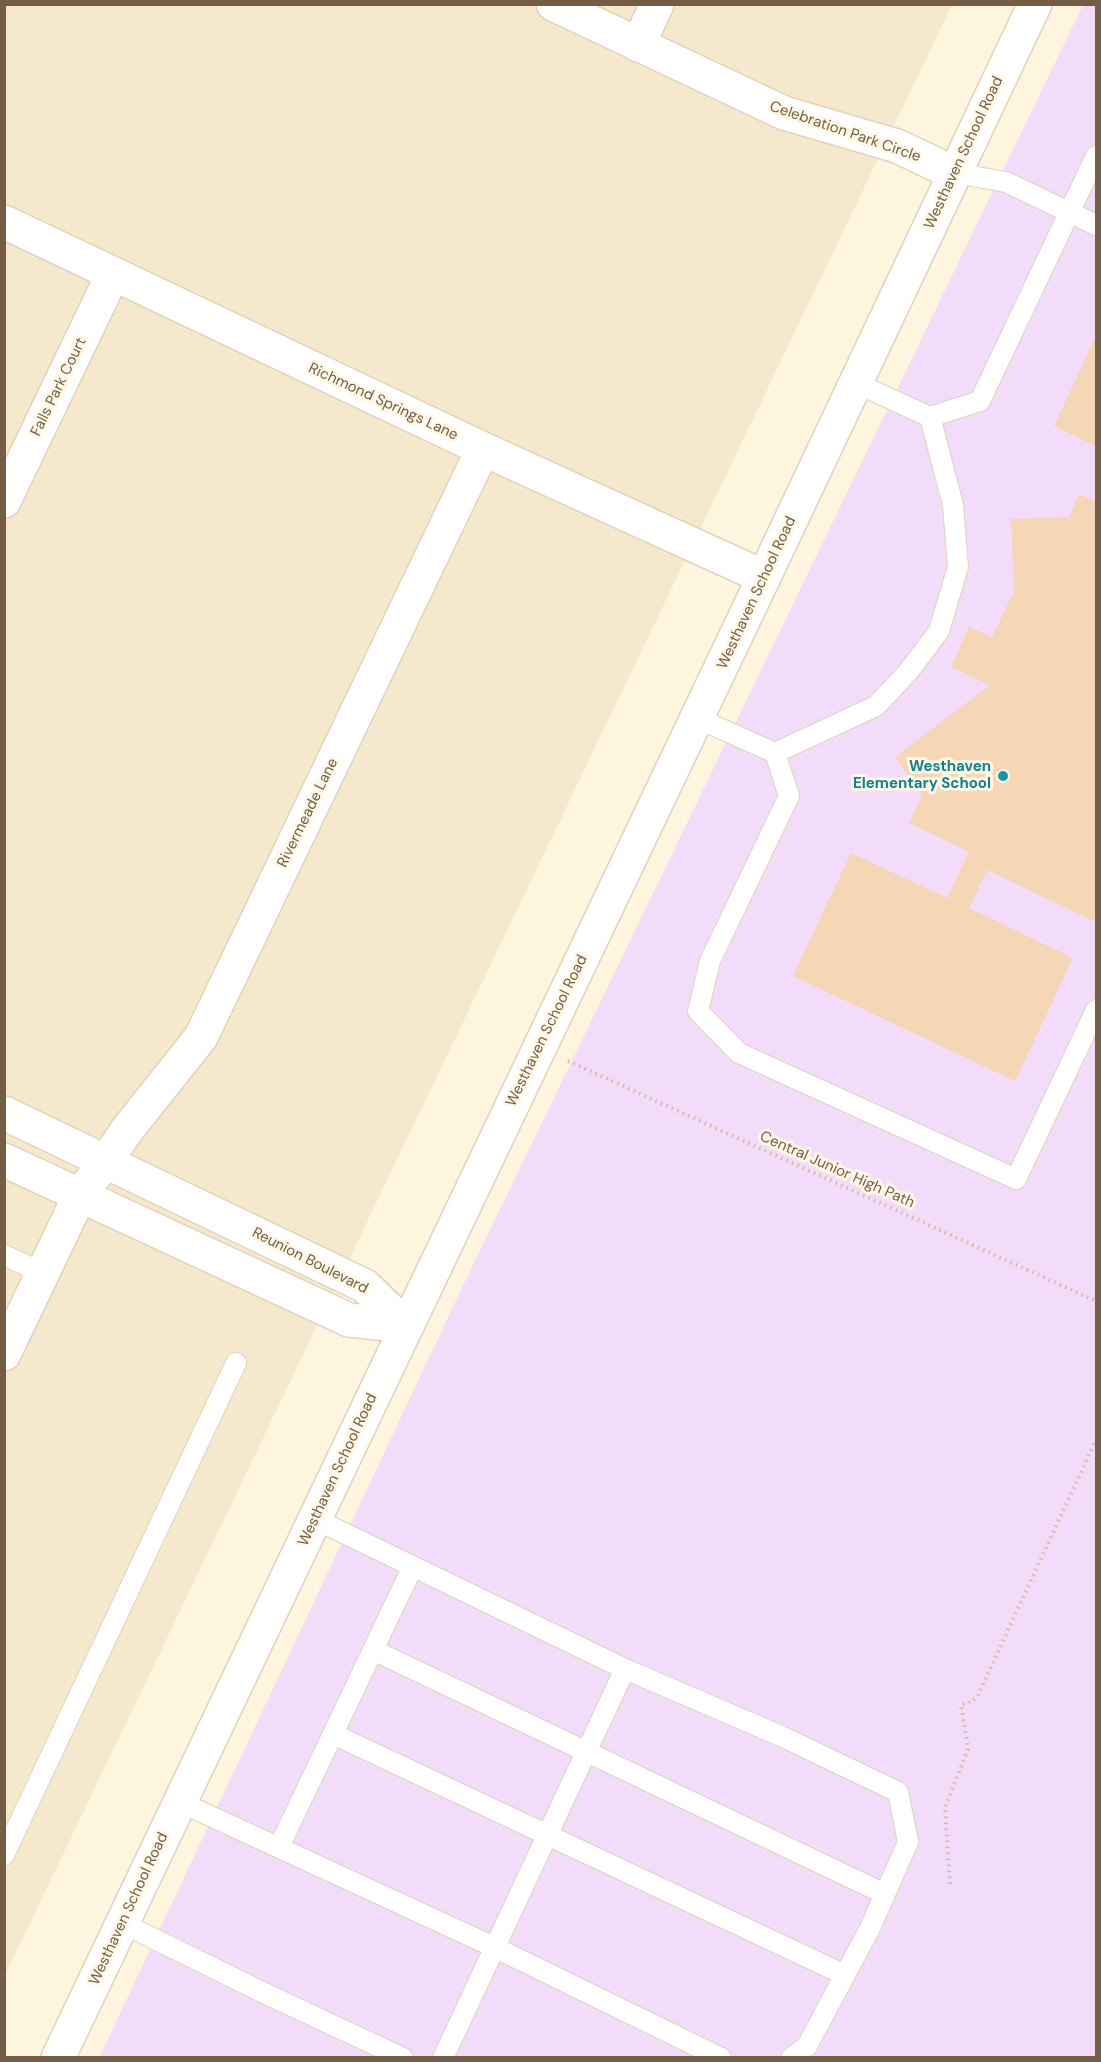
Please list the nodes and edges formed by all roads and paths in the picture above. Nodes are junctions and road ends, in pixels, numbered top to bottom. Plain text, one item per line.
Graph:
1 (553, 4) edge
2 (657, 4) edge
3 (1035, 4) edge
4 (638, 45) junction
5 (1096, 156) edge
6 (954, 172) junction
7 (1070, 213) junction
8 (4, 222) edge
9 (1096, 225) edge
10 (113, 274) junction
11 (856, 383) junction
12 (930, 417) junction
13 (483, 448) junction
14 (4, 501) edge
15 (764, 577) junction
16 (697, 718) junction
17 (775, 753) junction
18 (1096, 1010) edge
19 (568, 1061) dead end
20 (4, 1113) edge
21 (4, 1160) edge
22 (106, 1161) junction
23 (80, 1195) junction
24 (4, 1255) edge
25 (43, 1273) junction
26 (1096, 1301) edge
27 (406, 1326) junction
28 (4, 1354) edge
29 (236, 1363) dead end
30 (1096, 1440) edge
31 (315, 1519) junction
32 (413, 1566) junction
33 (373, 1650) junction
34 (625, 1669) junction
35 (333, 1734) junction
36 (586, 1752) junction
37 (180, 1803) junction
38 (547, 1835) junction
39 (279, 1847) junction
40 (4, 1855) edge
41 (950, 1884) dead end
42 (885, 1894) junction
43 (122, 1923) junction
44 (494, 1947) junction
45 (845, 1974) junction
46 (794, 2057) edge
47 (58, 2058) edge
48 (404, 2058) edge
49 (443, 2058) edge
50 (721, 2058) edge

1 - 4 street, Celebration Park Circle
2 - 4 street
3 - 6 street, Westhaven School Road
4 - 6 street, Celebration Park Circle
5 - 7 lane
6 - 7 lane
6 - 11 street, Westhaven School Road
7 - 9 lane
7 - 12 lane
8 - 10 street, Richmond Springs Lane
10 - 13 street, Richmond Springs Lane
10 - 14 street, Falls Park Court
11 - 12 lane
11 - 15 street, Westhaven School Road
12 - 17 lane
13 - 15 street, Richmond Springs Lane
13 - 22 street, Rivermeade Lane
15 - 16 street, Westhaven School Road
16 - 17 lane
16 - 27 street, Westhaven School Road
17 - 18 lane
19 - 26 path, Central Junior High Path
20 - 22 street, Reunion Boulevard
21 - 23 street
22 - 23 street, Rivermeade Lane
22 - 27 street, Reunion Boulevard
23 - 25 street, Rivermeade Lane
23 - 27 street
24 - 25 lane
25 - 28 street, Rivermeade Lane
27 - 31 street, Westhaven School Road
29 - 40 lane
30 - 41 path
31 - 32 lane
31 - 37 street, Westhaven School Road
32 - 33 lane
32 - 34 lane
33 - 35 lane
33 - 36 lane
34 - 36 lane
34 - 42 lane
35 - 38 lane
35 - 39 lane
36 - 38 lane
36 - 42 lane
37 - 39 lane
37 - 43 street, Westhaven School Road
38 - 44 lane
38 - 45 lane
39 - 44 lane
42 - 45 lane
43 - 47 street, Westhaven School Road
43 - 48 lane
44 - 49 lane
44 - 50 lane
45 - 46 lane

